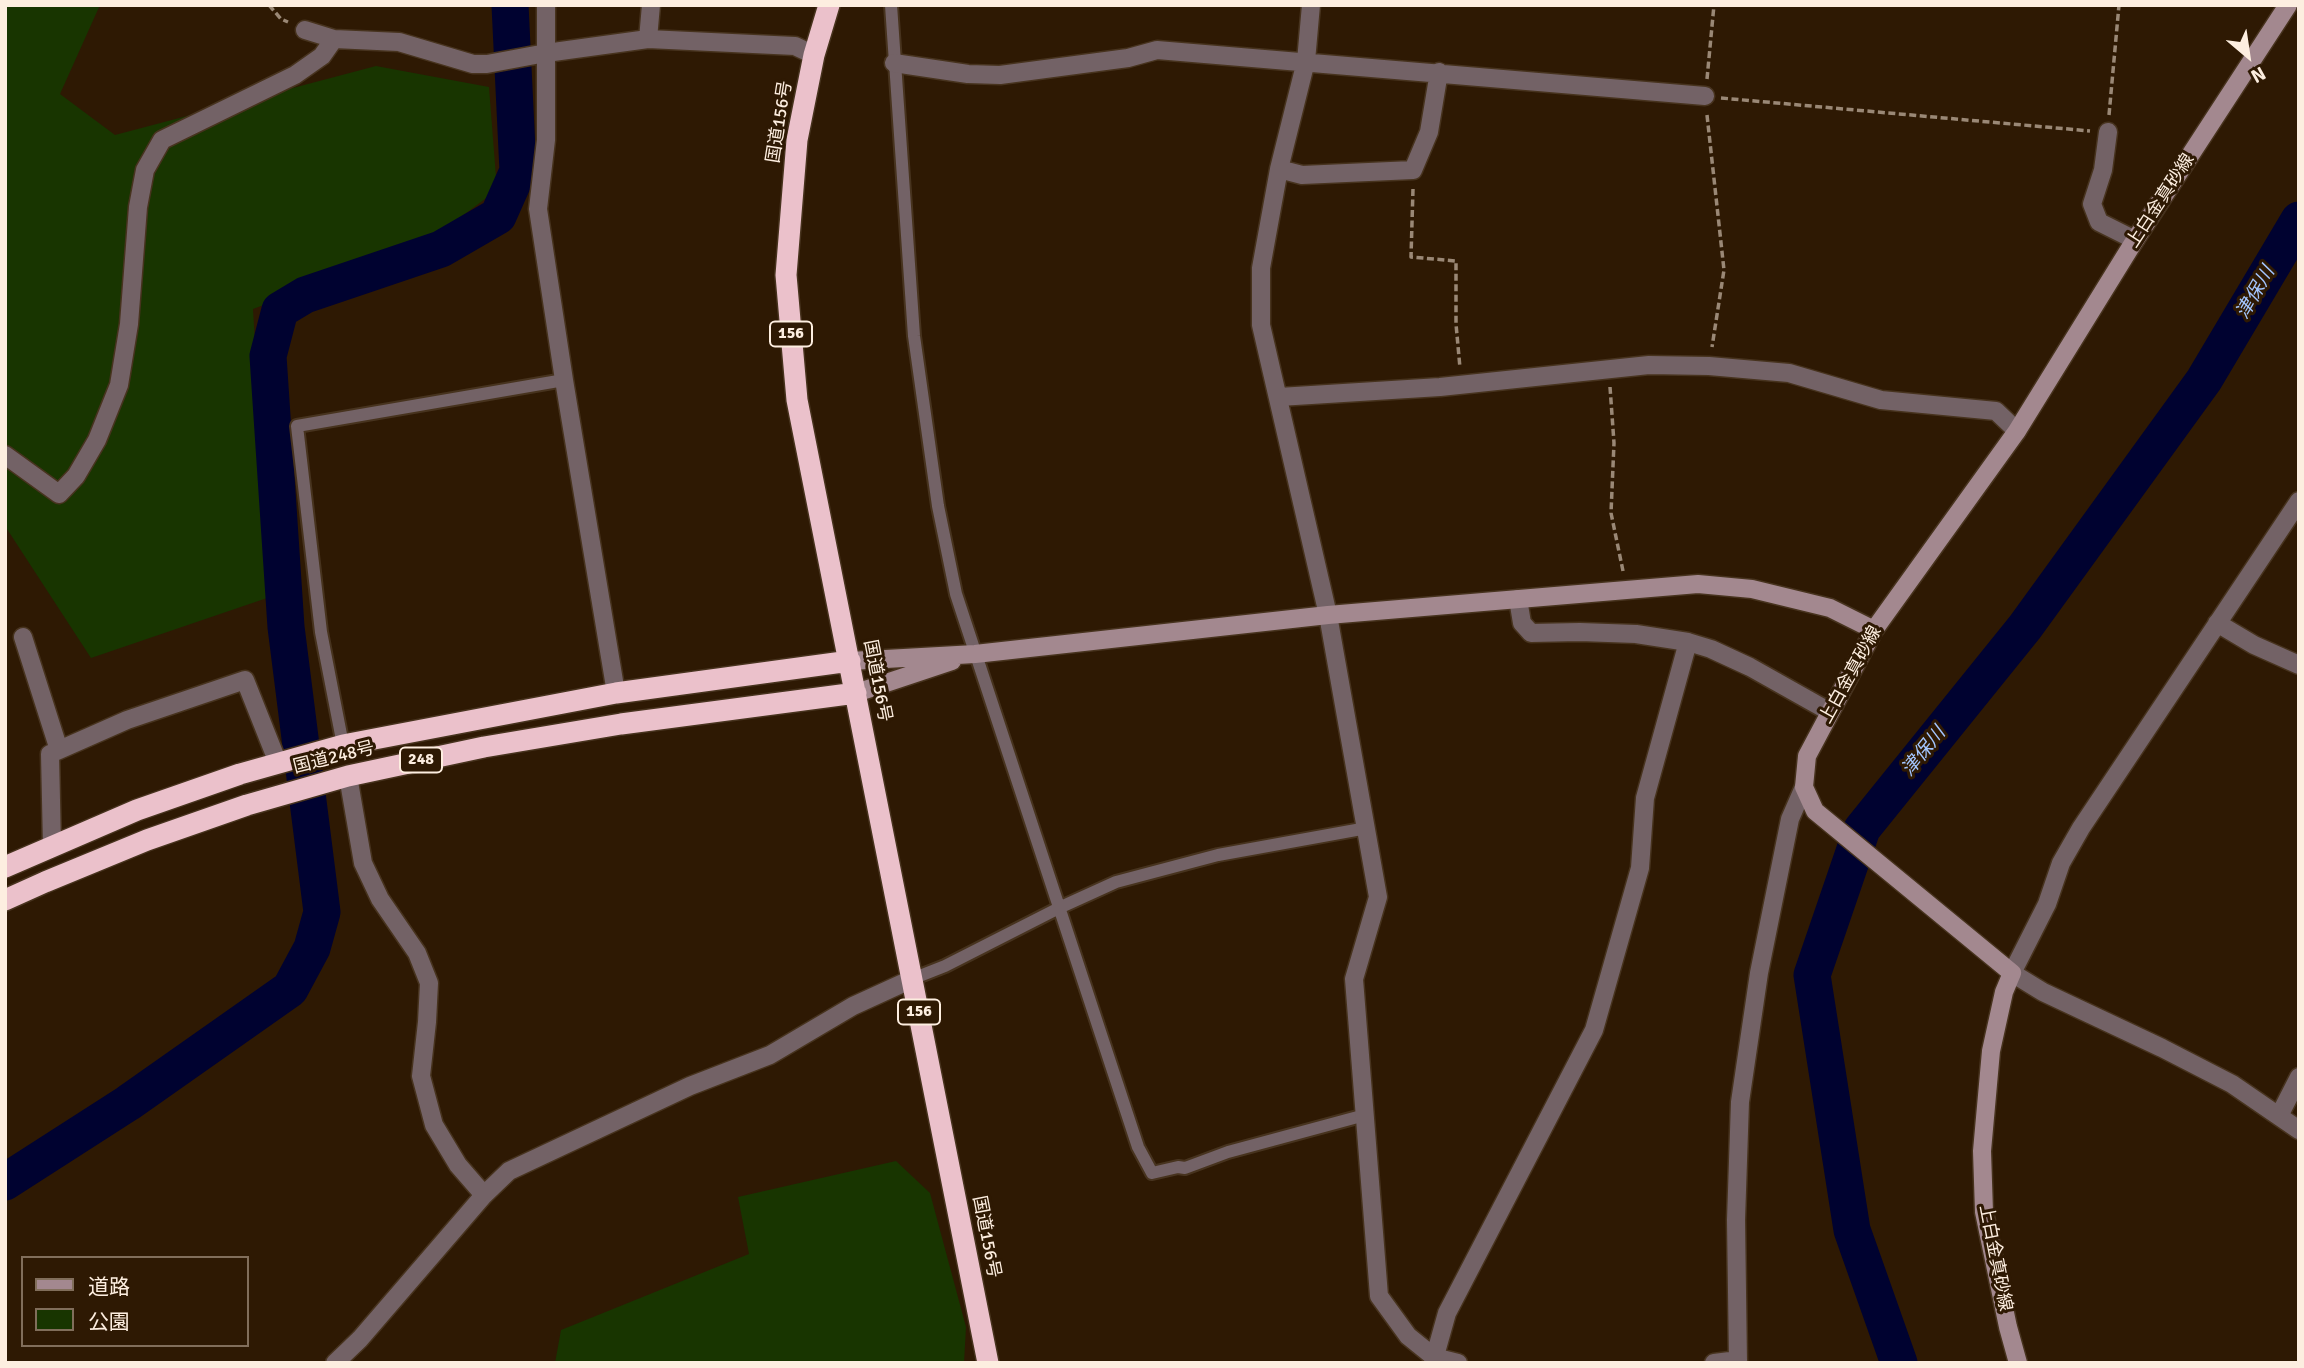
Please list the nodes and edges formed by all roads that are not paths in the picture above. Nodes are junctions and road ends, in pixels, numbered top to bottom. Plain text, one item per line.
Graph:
1 (546, 5) edge
2 (652, 5) edge
3 (829, 5) edge
4 (891, 5) edge
5 (1311, 5) edge
6 (2288, 5) edge
7 (306, 30) road end
8 (334, 39) junction
9 (648, 39) junction
10 (542, 54) junction
11 (814, 55) junction
12 (1306, 61) junction
13 (894, 63) junction
14 (1439, 72) junction
15 (1705, 96) road end
16 (2108, 132) road end
17 (1279, 169) junction
18 (2135, 240) junction
19 (564, 380) junction
20 (1279, 397) junction
21 (2017, 431) junction
22 (5, 455) edge
23 (2299, 501) edge
24 (1518, 599) junction
25 (1328, 615) junction
26 (2217, 623) junction
27 (1874, 630) junction
28 (23, 637) dead end
29 (1688, 642) junction
30 (975, 654) junction
31 (849, 662) junction
32 (2299, 665) edge
33 (616, 693) junction
34 (856, 693) junction
35 (1830, 712) junction
36 (343, 745) junction
37 (59, 750) junction
38 (278, 763) junction
39 (348, 776) junction
40 (1804, 787) junction
41 (1367, 828) junction
42 (52, 846) junction
43 (5, 867) edge
44 (5, 900) edge
45 (1060, 907) junction
46 (2006, 969) junction
47 (912, 979) junction
48 (2299, 1077) edge
49 (1365, 1115) junction
50 (2279, 1116) junction
51 (2299, 1130) edge
52 (484, 1195) junction
53 (1433, 1360) edge
54 (1738, 1362) edge
55 (335, 1363) edge
56 (988, 1363) edge
57 (1458, 1363) edge
58 (1714, 1363) edge
59 (2018, 1363) edge

1 - 10 street
2 - 9 street
3 - 11 highway, 国道156号 / 156
4 - 13 lane
5 - 12 street
6 - 18 main road, 上白金真砂線
7 - 8 street
8 - 10 street
8 - 22 street
9 - 10 street
9 - 11 street
10 - 19 street
11 - 31 highway, 国道156号 / 156
12 - 13 street
12 - 14 street
12 - 17 street
13 - 30 lane
14 - 15 street
14 - 17 street
16 - 18 street
17 - 20 street
18 - 21 main road, 上白金真砂線
19 - 33 street
19 - 36 lane
20 - 21 street
20 - 25 street
21 - 27 main road, 上白金真砂線
23 - 26 street
24 - 25 main road
24 - 27 main road
24 - 29 street
25 - 30 main road
25 - 41 street
26 - 32 street
26 - 46 street
27 - 35 main road, 上白金真砂線
28 - 37 street
29 - 35 street
29 - 53 street
30 - 31 main road
30 - 34 main road
30 - 45 lane
31 - 33 highway, 国道248号 / 248
31 - 34 highway, 国道156号 / 156
33 - 36 highway, 国道248号 / 248
34 - 39 highway, 国道248号 / 248
34 - 47 highway, 国道156号 / 156
35 - 40 main road, 上白金真砂線
36 - 38 highway, 国道248号 / 248
37 - 38 street
37 - 42 street
38 - 42 highway, 国道248号 / 248
39 - 44 highway, 国道248号 / 248
39 - 52 street
40 - 46 main road
40 - 54 street
41 - 45 lane
41 - 49 street
42 - 43 highway, 国道248号 / 248
45 - 47 lane
45 - 49 lane
46 - 50 street
46 - 59 main road, 上白金真砂線
47 - 52 street
47 - 56 highway, 国道156号 / 156
48 - 50 street
49 - 53 street
50 - 51 street
52 - 55 street
53 - 57 street
54 - 58 street

